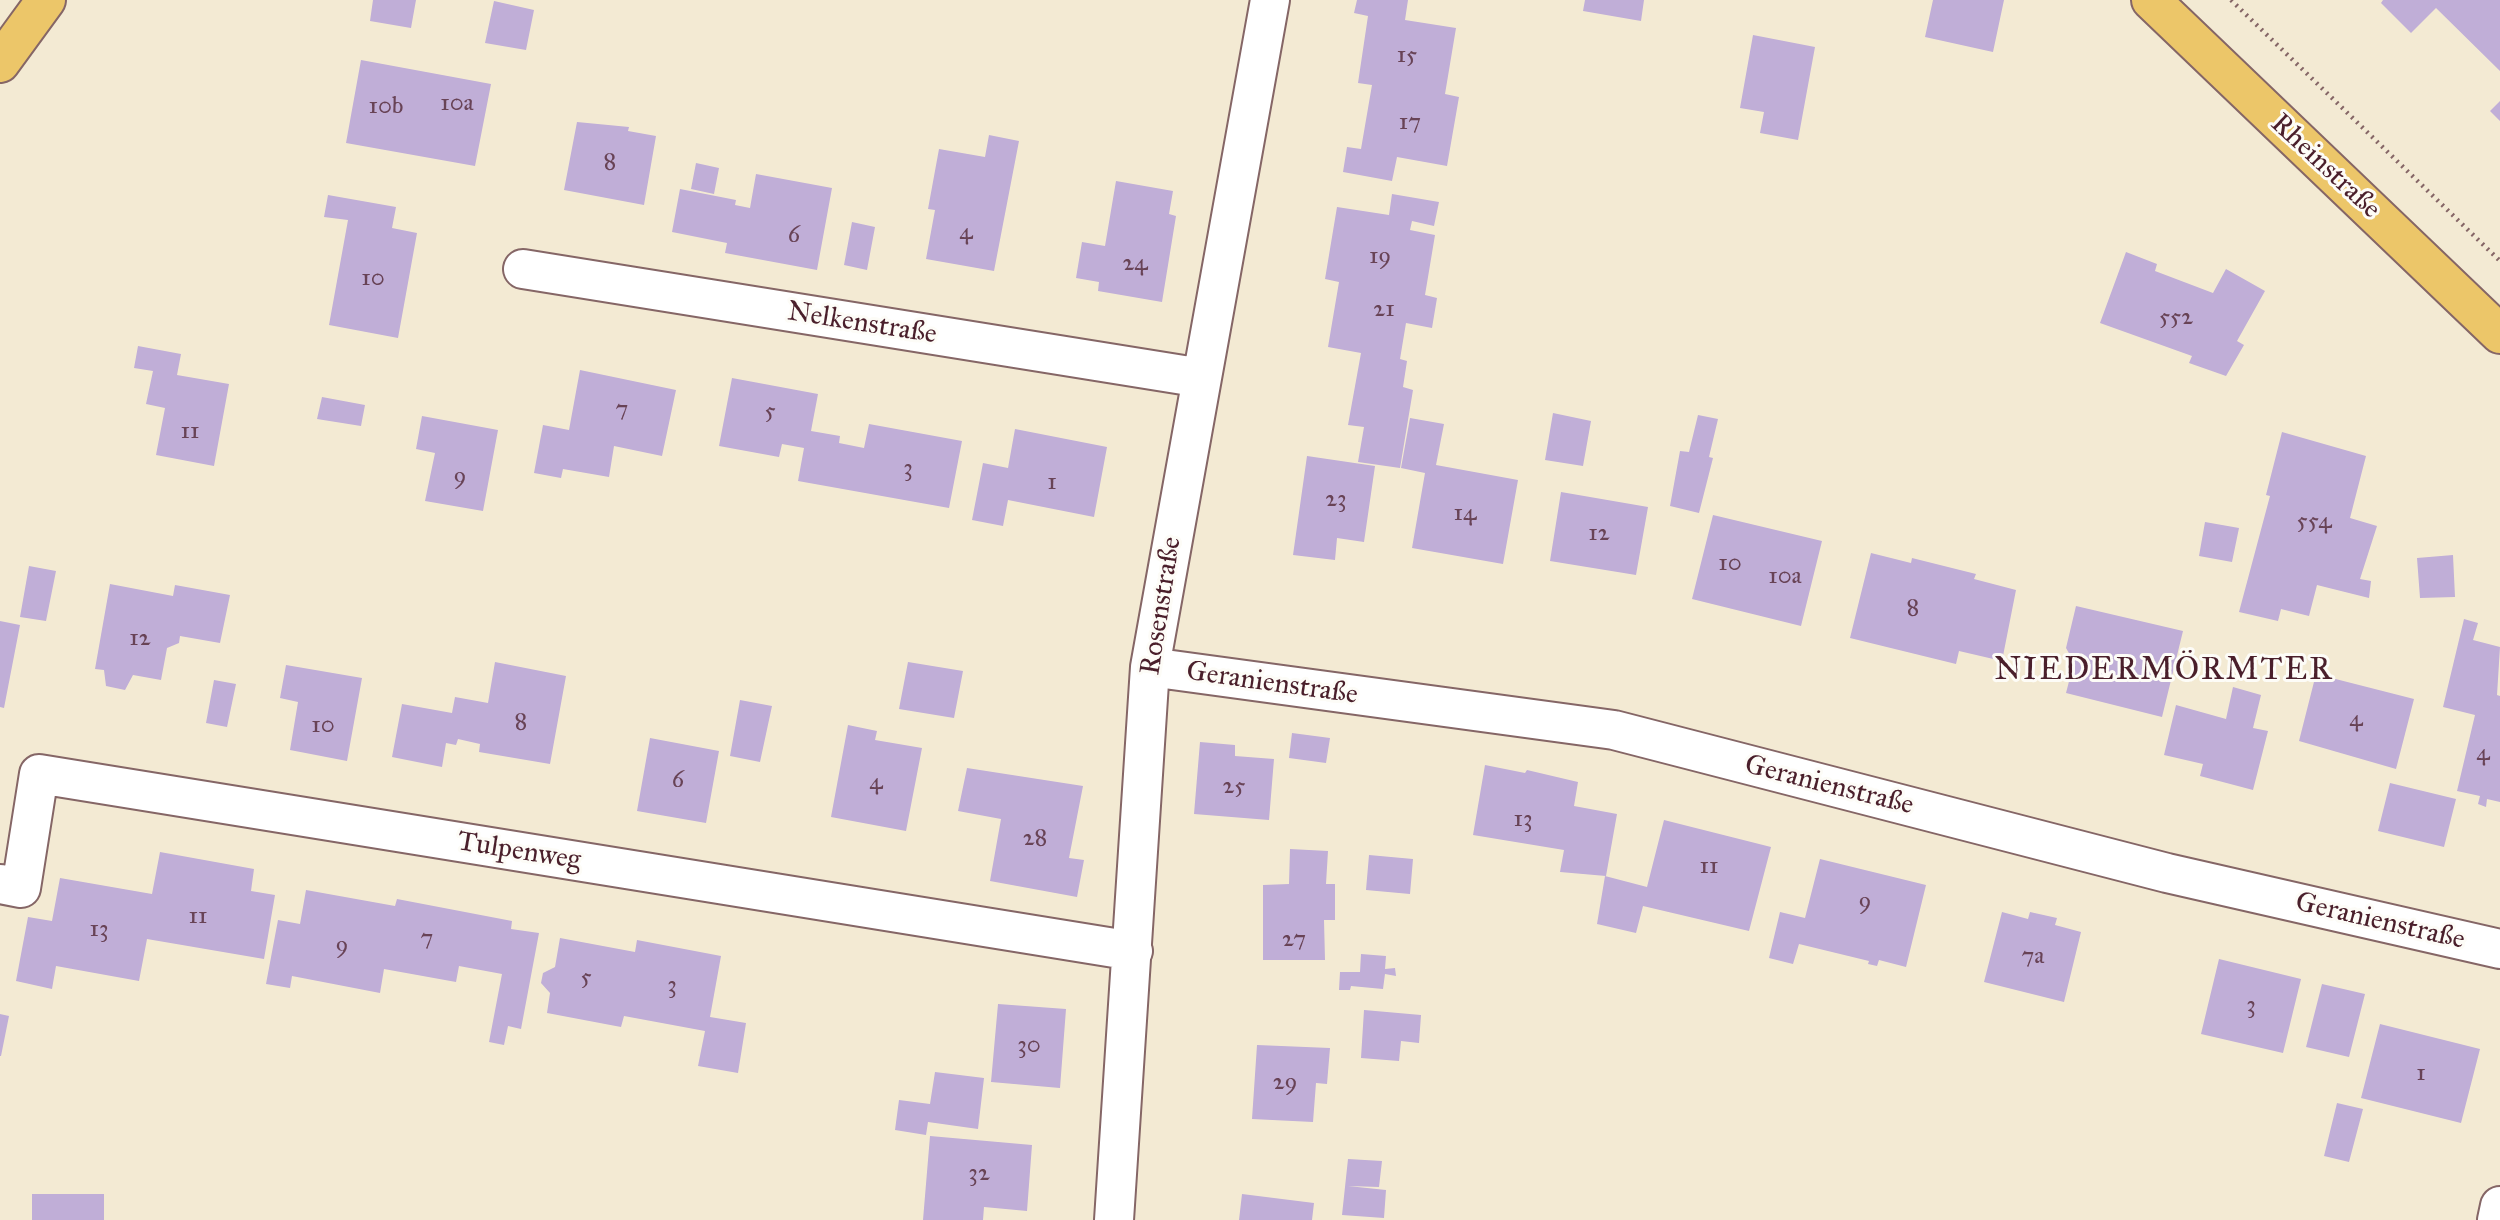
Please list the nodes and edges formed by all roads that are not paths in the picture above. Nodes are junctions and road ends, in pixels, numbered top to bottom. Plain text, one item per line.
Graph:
1 (46, 0) edge
2 (1270, 0) edge
3 (2151, 0) edge
4 (0, 63) edge
5 (523, 269) dead end
6 (2500, 334) edge
7 (1202, 378) junction
8 (1150, 667) junction
9 (0, 884) edge
10 (2500, 949) edge
11 (1133, 951) junction
12 (2500, 1206) edge
13 (1114, 1220) edge
14 (2497, 1220) edge

1 - 4 main road
2 - 7 street, Rosenstraße
3 - 6 main road, Rheinstraße
5 - 7 street, Nelkenstraße
7 - 8 street, Rosenstraße
8 - 10 street, Geranienstraße
8 - 11 street, Rosenstraße
9 - 11 street, Tulpenweg
11 - 13 street, Rosenstraße
12 - 14 street

